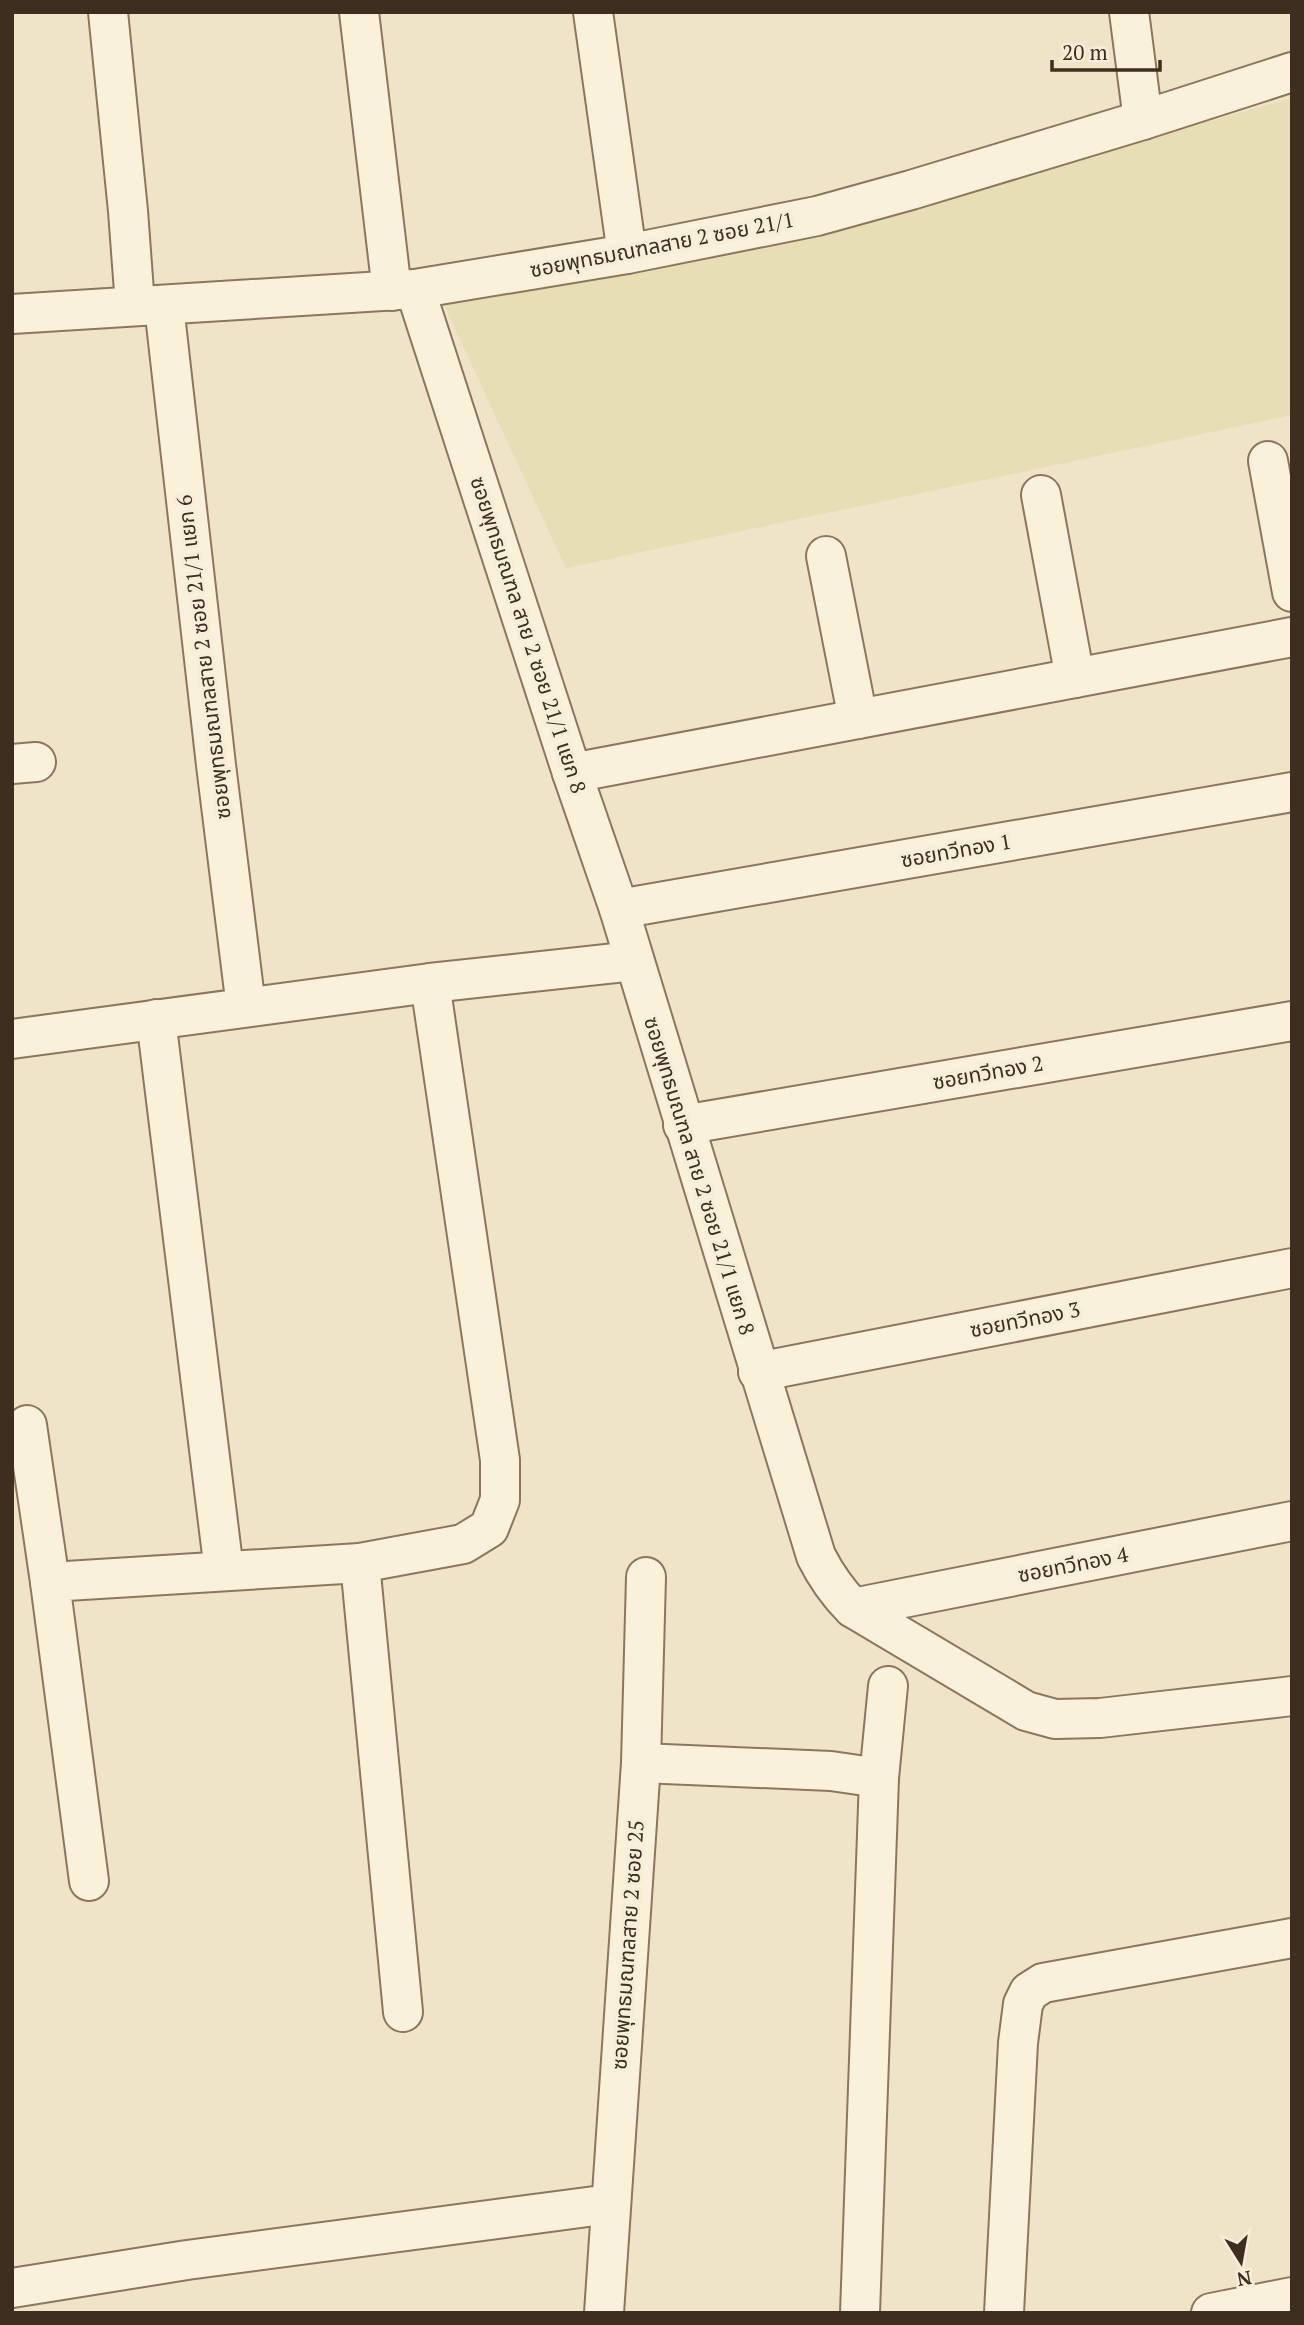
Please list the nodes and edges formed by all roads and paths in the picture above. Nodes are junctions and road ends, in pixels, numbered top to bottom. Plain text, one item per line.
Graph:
1 (108, 12) edge
2 (359, 12) edge
3 (593, 12) edge
4 (1129, 12) edge
5 (1292, 72) edge
6 (1143, 120) junction
7 (627, 254) junction
8 (404, 290) junction
9 (150, 305) junction
10 (12, 314) edge
11 (1268, 461) dead end
12 (1041, 495) dead end
13 (826, 556) dead end
14 (1292, 592) edge
15 (1292, 637) edge
16 (1075, 678) junction
17 (858, 719) junction
18 (572, 773) junction
19 (1292, 792) edge
20 (619, 909) junction
21 (634, 961) junction
22 (430, 983) junction
23 (246, 1007) junction
24 (156, 1019) junction
25 (1292, 1021) edge
26 (12, 1039) edge
27 (683, 1125) junction
28 (1292, 1268) edge
29 (758, 1372) junction
30 (27, 1425) dead end
31 (1292, 1521) edge
32 (360, 1563) junction
33 (224, 1571) junction
34 (646, 1577) dead end
35 (50, 1582) junction
36 (853, 1608) junction
37 (888, 1686) dead end
38 (1292, 1696) edge
39 (641, 1763) junction
40 (878, 1777) junction
41 (89, 1881) dead end
42 (1292, 1938) edge
43 (403, 2012) dead end
44 (610, 2204) junction
45 (12, 2288) edge
46 (1292, 2297) edge
47 (604, 2313) edge
48 (860, 2313) edge
49 (1004, 2313) edge
50 (1211, 2313) edge

1 - 9 street, ซอยพุทธมณฑลสาย 2 ซอย 21/1 แยก 6
2 - 8 street, ซอยพุทธมณฑล สาย 2 ซอย 21/1 แยก 8
3 - 7 street
4 - 6 street
5 - 6 street, ซอยพุทธมณฑลสาย 2 ซอย 21/1
6 - 7 street, ซอยพุทธมณฑลสาย 2 ซอย 21/1
7 - 8 street, ซอยพุทธมณฑลสาย 2 ซอย 21/1
8 - 9 street, ซอยพุทธมณฑลสาย 2 ซอย 21/1
8 - 18 street, ซอยพุทธมณฑล สาย 2 ซอย 21/1 แยก 8
9 - 10 street, ซอยพุทธมณฑลสาย 2 ซอย 21/1
9 - 23 street, ซอยพุทธมณฑลสาย 2 ซอย 21/1 แยก 6
11 - 14 street
12 - 16 street
13 - 17 street
15 - 16 street
16 - 17 street
17 - 18 street
18 - 20 street, ซอยพุทธมณฑล สาย 2 ซอย 21/1 แยก 8
19 - 20 street, ซอยทวีทอง 1
20 - 21 street, ซอยพุทธมณฑล สาย 2 ซอย 21/1 แยก 8
21 - 22 street
21 - 27 street, ซอยพุทธมณฑล สาย 2 ซอย 21/1 แยก 8
22 - 23 street
22 - 32 street
23 - 24 street
24 - 26 street
24 - 33 street
25 - 27 street, ซอยทวีทอง 2
27 - 29 street, ซอยพุทธมณฑล สาย 2 ซอย 21/1 แยก 8
28 - 29 street, ซอยทวีทอง 3
29 - 36 street, ซอยพุทธมณฑล สาย 2 ซอย 21/1 แยก 8
30 - 35 street
31 - 36 street, ซอยทวีทอง 4
32 - 33 street
32 - 43 street
33 - 35 street
34 - 39 street, ซอยพุทธมณฑลสาย 2 ซอย 25
35 - 41 street
36 - 38 street, ซอยพุทธมณฑล สาย 2 ซอย 21/1 แยก 8
37 - 40 street
39 - 40 street
39 - 44 street, ซอยพุทธมณฑลสาย 2 ซอย 25
40 - 48 street
42 - 49 street
44 - 45 street
44 - 47 street, ซอยพุทธมณฑลสาย 2 ซอย 25
46 - 50 street

